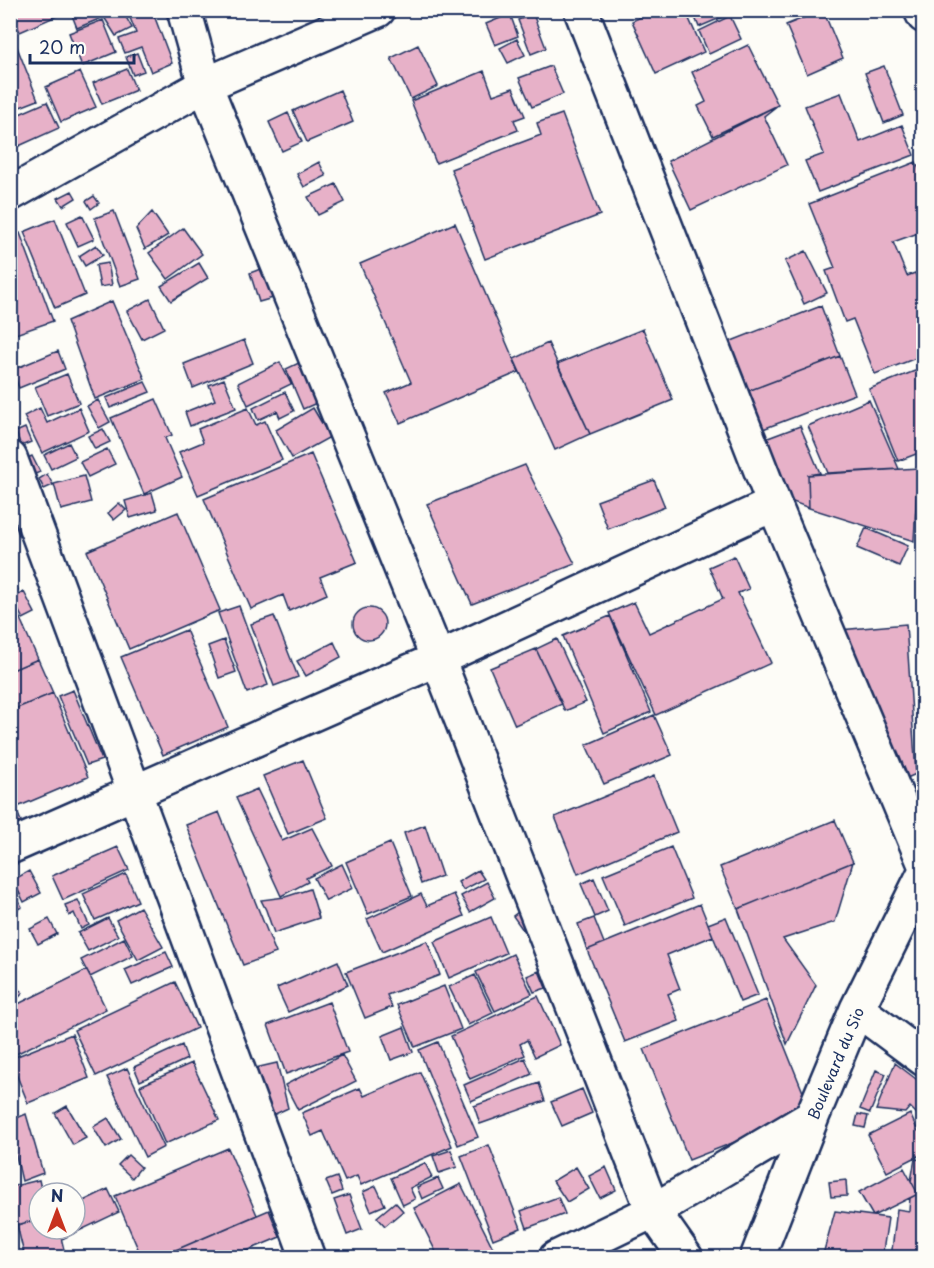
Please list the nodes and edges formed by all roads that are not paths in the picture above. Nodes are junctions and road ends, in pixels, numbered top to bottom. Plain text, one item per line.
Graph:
1 (184, 10) edge
2 (378, 10) edge
3 (581, 10) edge
4 (921, 10) edge
5 (924, 16) edge
6 (205, 85) junction
7 (10, 194) edge
8 (10, 458) edge
9 (774, 504) junction
10 (438, 659) junction
11 (134, 793) junction
12 (10, 847) edge
13 (924, 862) edge
14 (924, 874) edge
15 (857, 1009) junction
16 (924, 1059) edge
17 (812, 1117) junction
18 (653, 1211) junction
19 (308, 1257) edge
20 (556, 1257) edge
21 (686, 1257) edge
22 (758, 1257) edge

1 - 6 street
2 - 6 street
3 - 9 street
4 - 5 street
6 - 7 street
6 - 10 street
8 - 11 street
9 - 10 street
9 - 13 street
10 - 11 street
10 - 18 street
11 - 12 street
11 - 19 street
14 - 15 street, Boulevard du Sio
15 - 16 street
15 - 17 street, Boulevard du Sio
17 - 18 street
17 - 22 street, Boulevard du Sio
18 - 20 street
18 - 21 street

